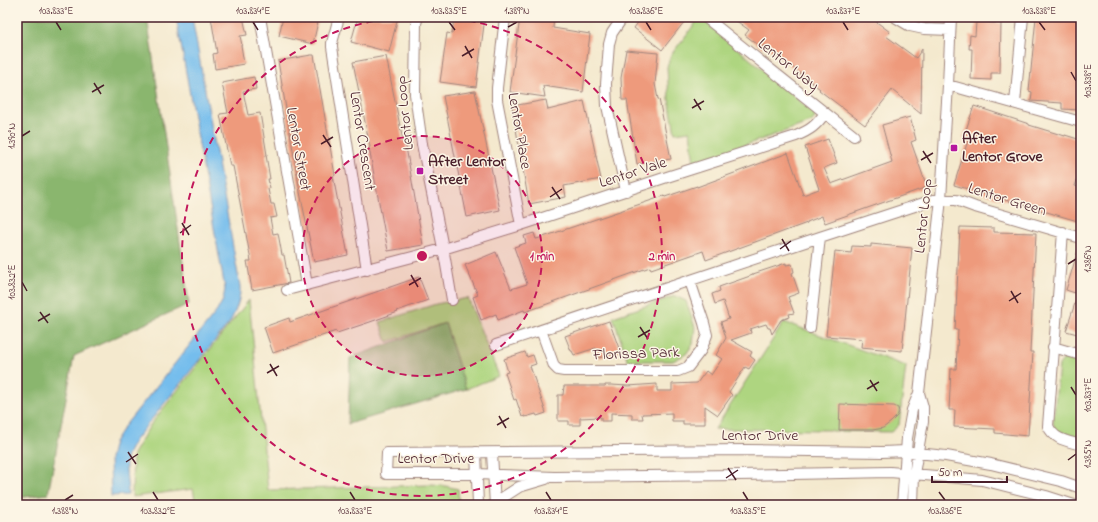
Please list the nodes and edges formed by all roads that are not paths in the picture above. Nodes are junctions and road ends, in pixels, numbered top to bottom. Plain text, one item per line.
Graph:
1 (260, 17) edge
2 (338, 17) edge
3 (418, 17) edge
4 (505, 17) edge
5 (623, 17) edge
6 (705, 17) edge
7 (895, 17) edge
8 (951, 17) edge
9 (1023, 17) edge
10 (950, 30) junction
11 (948, 85) junction
12 (1015, 103) junction
13 (825, 113) junction
14 (1081, 122) edge
15 (854, 136) dead end
16 (626, 191) junction
17 (942, 200) junction
18 (521, 225) junction
19 (1063, 232) junction
20 (820, 236) junction
21 (1081, 238) edge
22 (443, 249) junction
23 (367, 270) junction
24 (690, 281) junction
25 (307, 285) junction
26 (287, 290) dead end
27 (452, 300) dead end
28 (810, 328) dead end
29 (541, 330) junction
30 (496, 345) dead end
31 (1053, 347) junction
32 (1081, 355) edge
33 (919, 393) junction
34 (1081, 445) edge
35 (906, 451) junction
36 (476, 452) junction
37 (492, 453) junction
38 (917, 453) junction
39 (477, 474) junction
40 (493, 474) junction
41 (909, 474) junction
42 (554, 477) junction
43 (1081, 488) edge
44 (478, 505) edge
45 (495, 505) edge
46 (499, 505) edge
47 (902, 505) edge
48 (913, 505) edge
49 (1074, 505) edge

1 - 25 street, Lentor Street
2 - 23 street, Lentor Crescent
3 - 22 street, Lentor Loop
4 - 18 street, Lentor Place
5 - 16 street
6 - 13 street, Lentor Way
7 - 10 street
8 - 10 street, Lentor Loop
9 - 12 street
10 - 11 street, Lentor Loop
11 - 12 street
11 - 17 street, Lentor Loop
12 - 14 street
13 - 15 street, Lentor Way
13 - 16 street, Lentor Vale
16 - 18 street, Lentor Vale
17 - 19 street, Lentor Green
17 - 20 street
17 - 33 street, Lentor Loop
18 - 22 street, Lentor Vale
19 - 21 street, Lentor Green
19 - 31 street, Lentor Green
20 - 24 street
20 - 28 street
22 - 23 street
22 - 27 street, Lentor Loop
23 - 25 street
24 - 29 street
24 - 29 street, Florissa Park
25 - 26 street
29 - 30 street
31 - 32 street
31 - 34 street, Lentor Green
33 - 35 street, Lentor Loop
33 - 38 street, Lentor Loop
35 - 37 street, Lentor Drive
35 - 38 street
35 - 41 street, Lentor Loop
36 - 37 street, Lentor Drive
36 - 39 street
36 - 39 street, Lentor Drive
37 - 40 street
38 - 41 street, Lentor Loop
38 - 43 street
39 - 40 street, Lentor Drive
39 - 44 street
40 - 42 street, Lentor Drive
40 - 45 street
41 - 42 street, Lentor Drive
41 - 47 street
41 - 48 street
41 - 49 street, Lentor Drive
42 - 46 street

